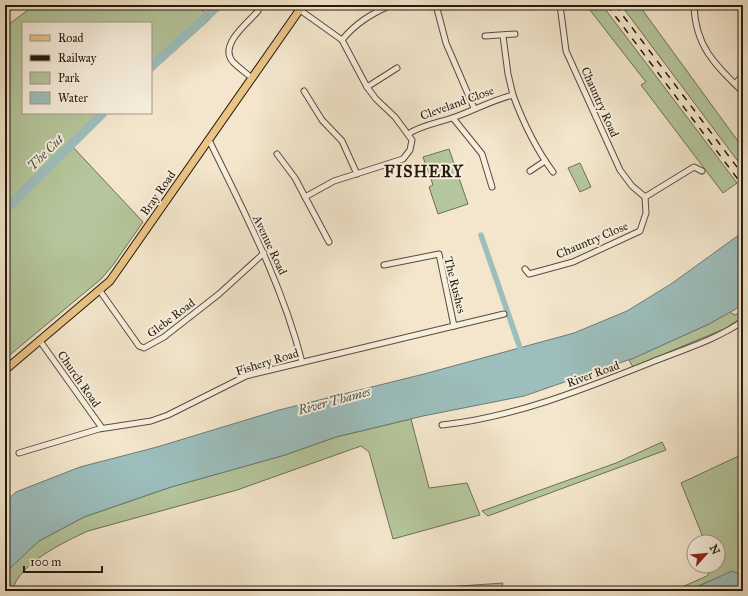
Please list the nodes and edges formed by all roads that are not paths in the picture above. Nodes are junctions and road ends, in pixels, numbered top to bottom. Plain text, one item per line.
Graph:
1 (391, 5) edge
2 (436, 5) edge
3 (560, 5) edge
4 (694, 5) edge
5 (301, 7) edge
6 (258, 11) dead end
7 (515, 34) dead end
8 (485, 36) dead end
9 (503, 36) junction
10 (342, 40) junction
11 (397, 68) dead end
12 (743, 75) edge
13 (252, 78) junction
14 (735, 84) junction
15 (368, 86) junction
16 (304, 91) dead end
17 (743, 92) edge
18 (513, 95) junction
19 (474, 108) junction
20 (453, 118) junction
21 (408, 134) junction
22 (209, 140) junction
23 (277, 154) dead end
24 (545, 161) junction
25 (530, 171) dead end
26 (702, 171) dead end
27 (553, 172) dead end
28 (358, 174) junction
29 (492, 188) dead end
30 (305, 197) junction
31 (645, 197) junction
32 (329, 242) dead end
33 (264, 253) junction
34 (384, 265) dead end
35 (525, 270) dead end
36 (100, 291) junction
37 (504, 314) dead end
38 (743, 321) edge
39 (454, 326) junction
40 (40, 340) junction
41 (302, 362) junction
42 (5, 370) edge
43 (442, 425) dead end
44 (102, 428) junction
45 (19, 453) dead end

1 - 10 street
2 - 19 street
3 - 31 street, Chauntry Road
4 - 14 street
5 - 10 street
5 - 13 main road, Bray Road
6 - 13 street
7 - 9 street
8 - 9 street
9 - 18 street, Cleveland Close
10 - 15 street
11 - 15 street
12 - 14 street
13 - 22 main road, Bray Road
14 - 17 street
15 - 21 street
16 - 28 street
18 - 19 street, Cleveland Close
18 - 24 street, Cleveland Close
19 - 20 street, Cleveland Close
20 - 21 street, Cleveland Close
20 - 29 street
21 - 28 street
22 - 33 street, Avenue Road
22 - 36 main road, Bray Road
23 - 30 street
24 - 25 street
24 - 27 street, Cleveland Close
26 - 31 street
28 - 30 street
30 - 32 street
31 - 35 street, Chauntry Close
33 - 36 street, Glebe Road
33 - 41 street, Avenue Road
34 - 39 street, The Rushes
36 - 40 main road, Bray Road
37 - 39 street, Fishery Road
38 - 43 street, River Road
39 - 41 street, Fishery Road
40 - 42 main road, Bray Road
40 - 44 street, Church Road
41 - 44 street, Fishery Road
44 - 45 street, Fishery Road

